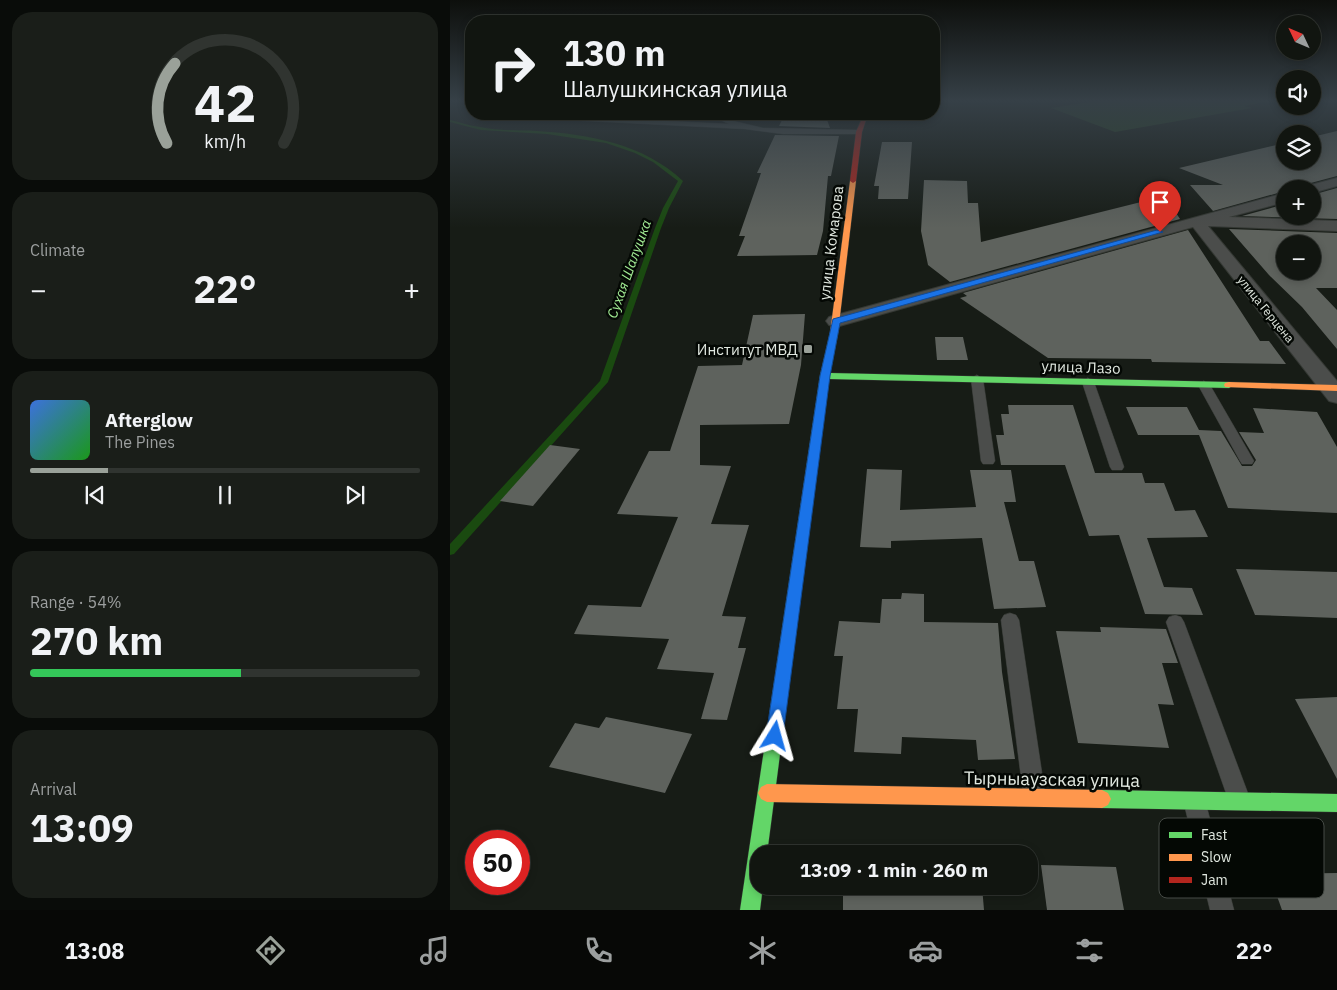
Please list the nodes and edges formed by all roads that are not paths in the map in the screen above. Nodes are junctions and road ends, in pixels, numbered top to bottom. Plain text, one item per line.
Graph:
1 (858, 143) edge
2 (1337, 182) edge
3 (1321, 186) edge
4 (1276, 199) edge
5 (1198, 221) junction
6 (1337, 226) edge
7 (836, 321) junction
8 (825, 376) junction
9 (977, 379) junction
10 (1088, 382) junction
11 (1204, 385) junction
12 (1335, 391) edge
13 (1247, 461) dead end
14 (988, 462) dead end
15 (1117, 467) dead end
16 (1010, 620) dead end
17 (1175, 622) dead end
18 (767, 793) junction
19 (1034, 796) junction
20 (1193, 799) junction
21 (1239, 800) junction
22 (1337, 803) edge
23 (1198, 818) edge
24 (750, 910) edge

1 - 7 main road, улица Комарова
2 - 3 street
4 - 5 street
5 - 6 street
5 - 7 street
5 - 12 street, улица Герцена
7 - 8 main road, улица Комарова
8 - 9 main road, улица Лазо
8 - 18 main road, улица Комарова
9 - 10 main road, улица Лазо
9 - 14 lane
10 - 11 main road, улица Лазо
10 - 15 lane
11 - 12 main road, улица Лазо
11 - 13 lane
16 - 19 lane
17 - 21 lane
18 - 19 main road, Тырныаузская улица
18 - 24 main road, улица Комарова
19 - 20 main road, Тырныаузская улица
20 - 21 main road, Тырныаузская улица
20 - 23 lane
21 - 22 main road, Тырныаузская улица

